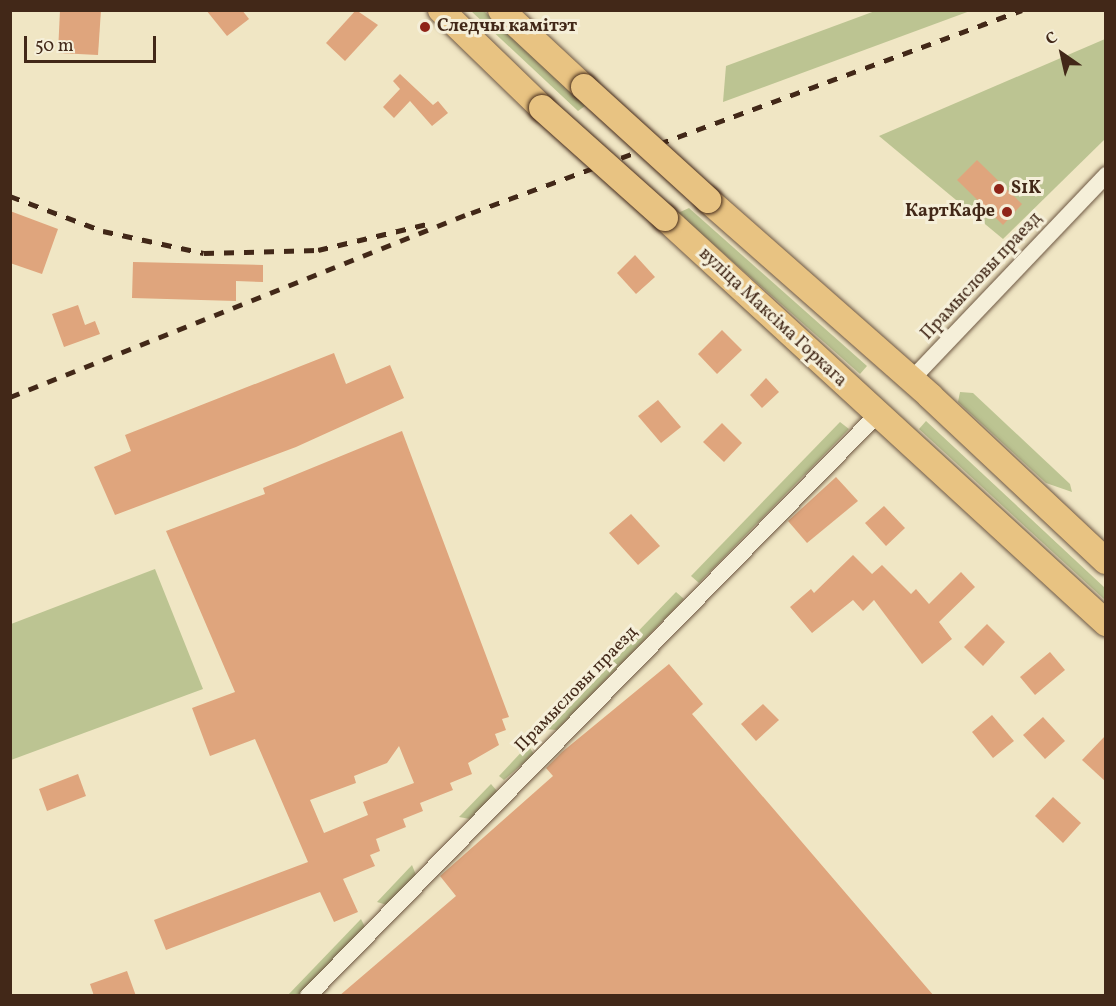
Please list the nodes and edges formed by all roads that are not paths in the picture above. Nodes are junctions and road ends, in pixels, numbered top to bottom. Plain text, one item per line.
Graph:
1 (441, 10) edge
2 (501, 10) edge
3 (1106, 175) edge
4 (912, 379) junction
5 (877, 415) junction
6 (1106, 561) edge
7 (1106, 623) edge
8 (308, 996) edge

1 - 5 main road, вуліца Максіма Горкага, bridge
2 - 4 main road, bridge
3 - 4 street, Прамысловы праезд
4 - 6 main road
5 - 7 main road, вуліца Максіма Горкага
5 - 8 street, Прамысловы праезд

